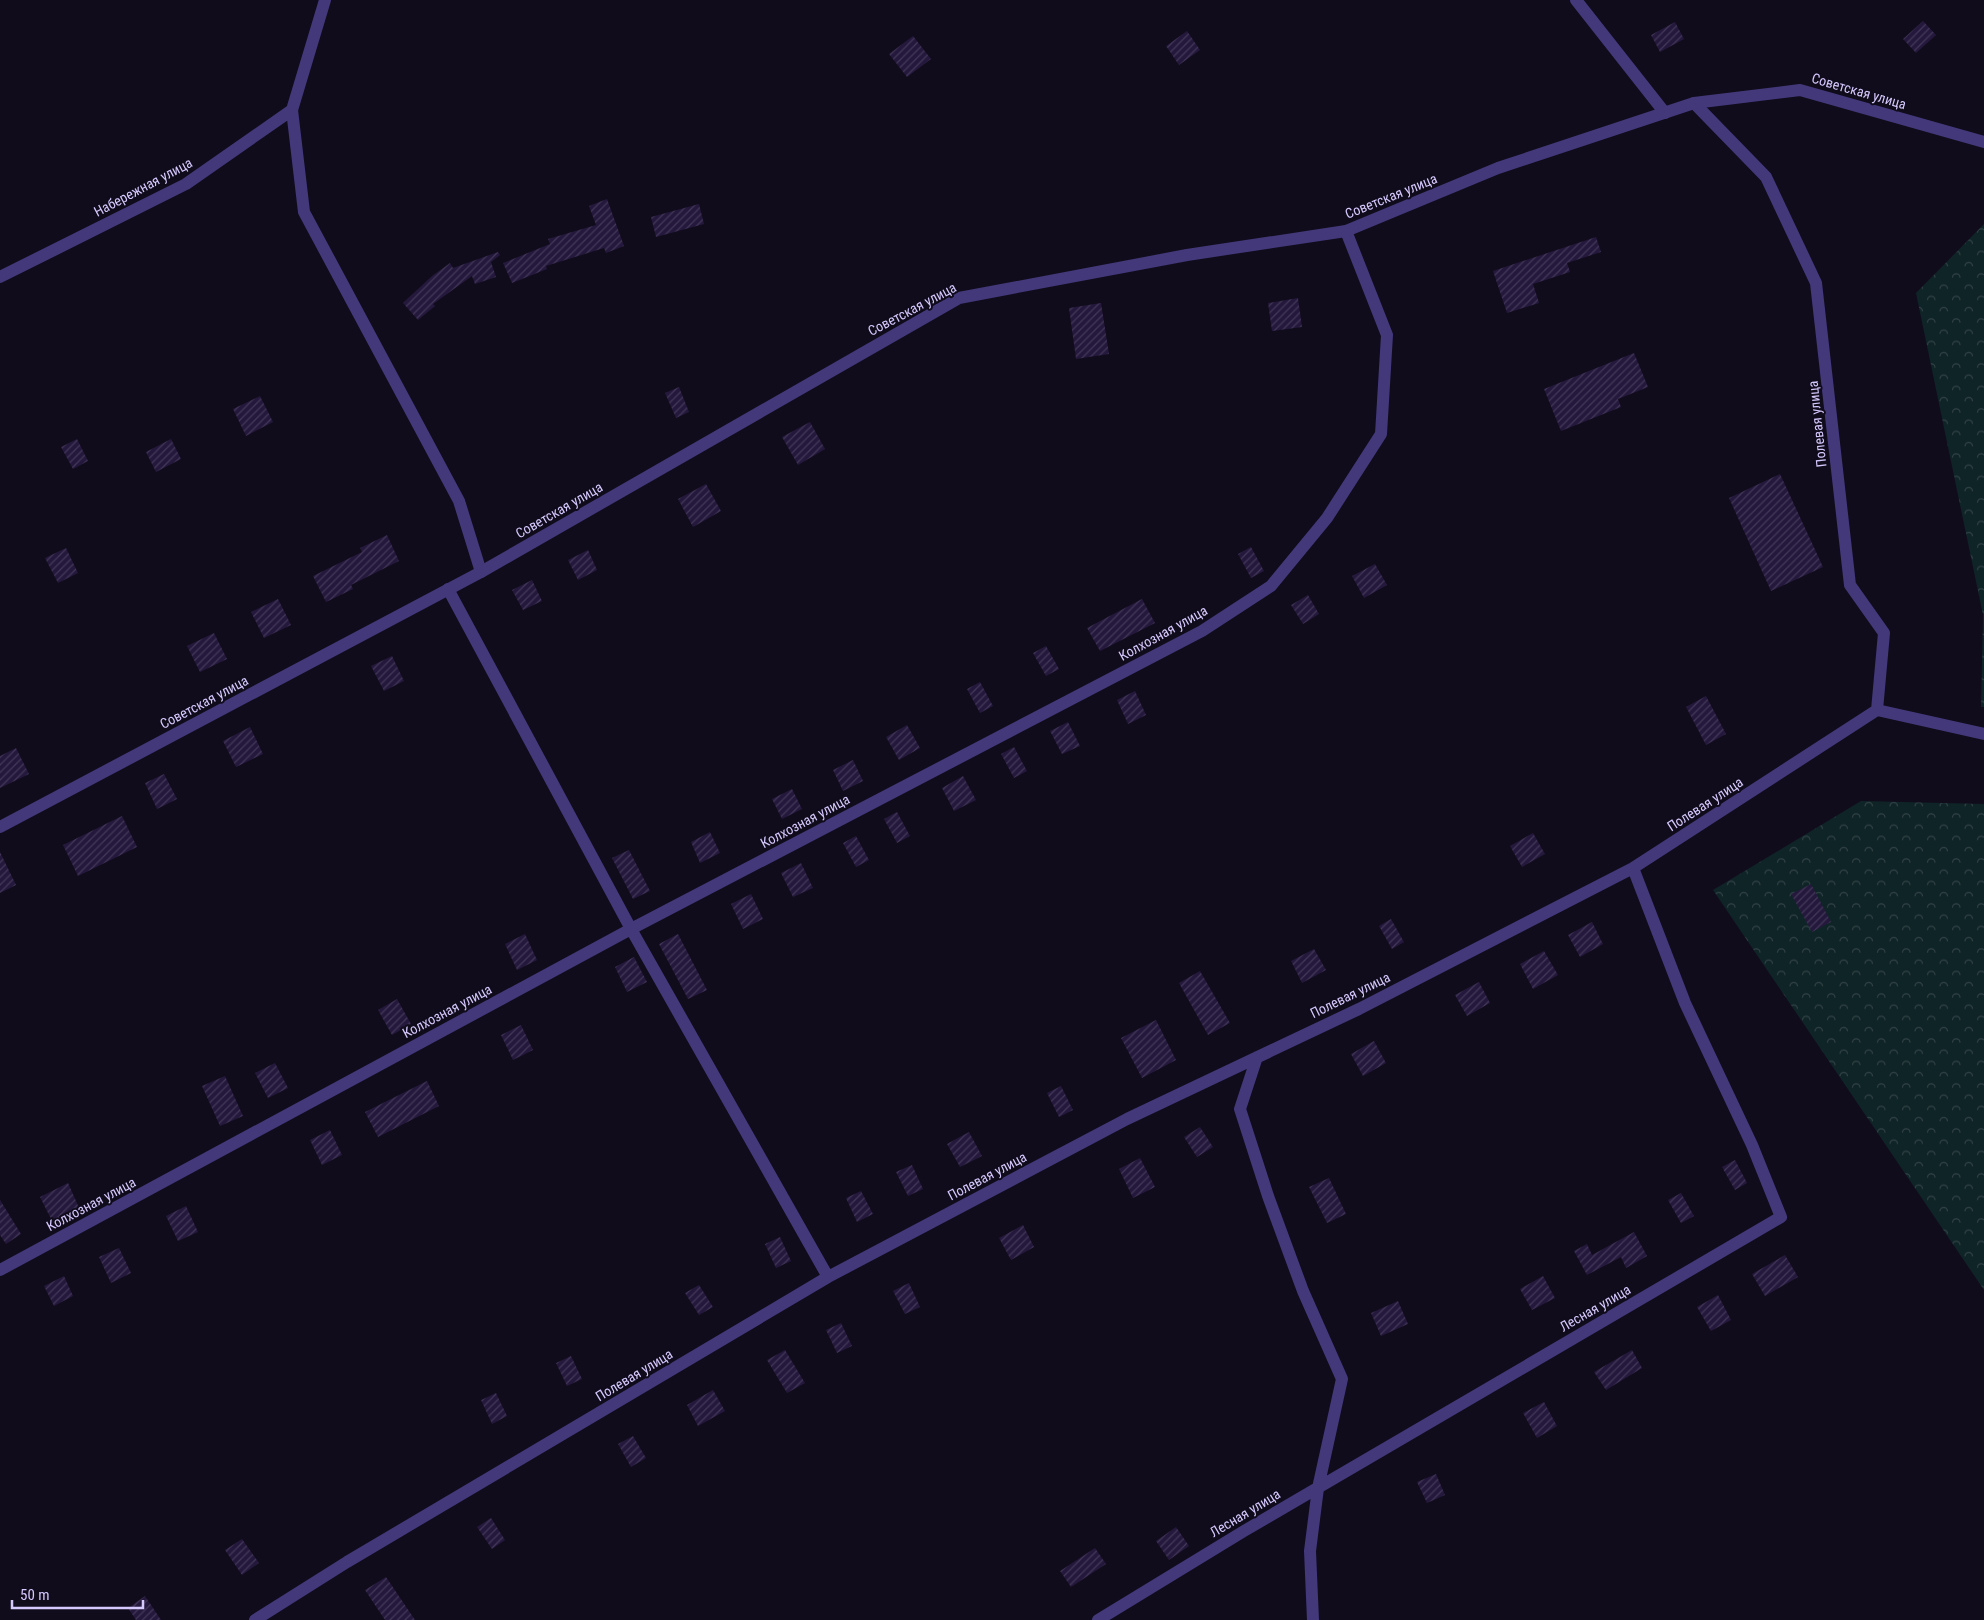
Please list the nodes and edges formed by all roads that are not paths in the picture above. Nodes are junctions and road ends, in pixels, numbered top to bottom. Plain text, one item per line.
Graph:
1 (325, 0) edge
2 (1576, 0) edge
3 (1694, 103) junction
4 (292, 110) junction
5 (1665, 113) junction
6 (1984, 142) edge
7 (1346, 231) junction
8 (0, 276) edge
9 (481, 572) junction
10 (448, 589) junction
11 (1877, 710) junction
12 (1984, 734) edge
13 (0, 828) edge
14 (1633, 868) junction
15 (631, 929) junction
16 (1257, 1057) junction
17 (0, 1270) edge
18 (828, 1277) junction
19 (1318, 1488) junction
20 (255, 1620) edge
21 (1098, 1620) edge
22 (1313, 1620) edge

1 - 4 street
2 - 5 street
3 - 5 street, Советская улица
3 - 6 street, Советская улица
3 - 11 street, Полевая улица
4 - 8 street, Набережная улица
4 - 9 street
5 - 7 street, Советская улица
7 - 9 street, Советская улица
7 - 15 street, Колхозная улица
9 - 10 street, Советская улица
10 - 13 street, Советская улица
10 - 15 street
11 - 12 street
11 - 14 street, Полевая улица
14 - 16 street, Полевая улица
14 - 19 street, Лесная улица
15 - 17 street, Колхозная улица
15 - 18 street
16 - 18 street, Полевая улица
16 - 19 street
18 - 20 street, Полевая улица
19 - 21 street, Лесная улица
19 - 22 street

